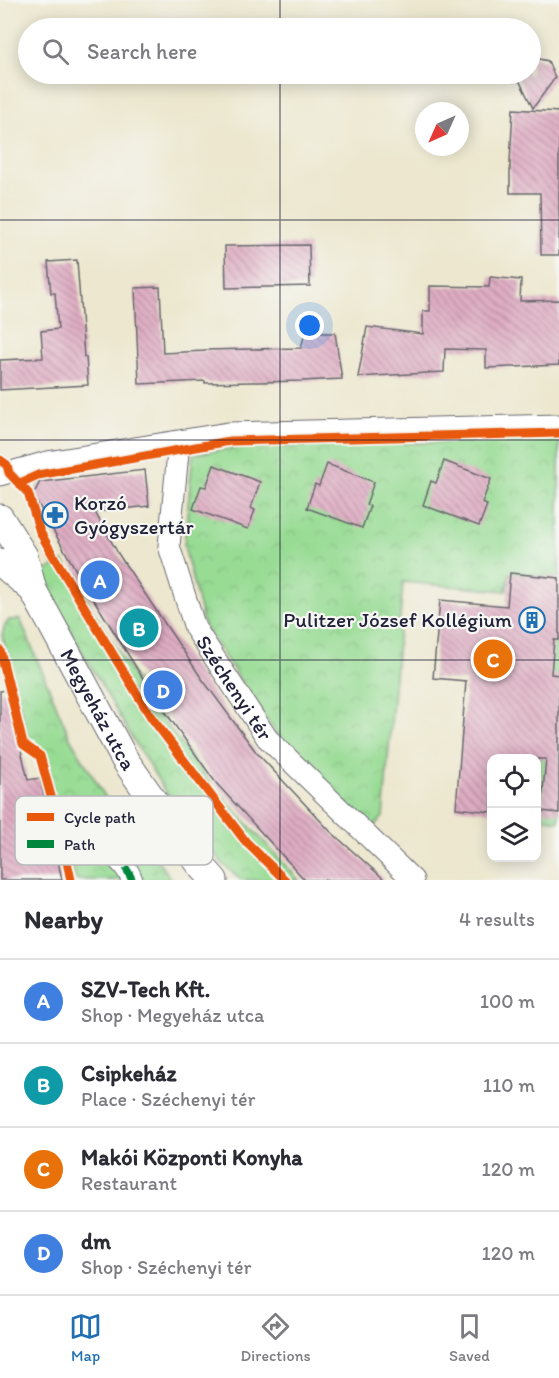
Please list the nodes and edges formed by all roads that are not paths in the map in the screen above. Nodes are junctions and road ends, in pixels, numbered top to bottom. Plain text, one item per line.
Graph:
1 (559, 425) edge
2 (179, 442) junction
3 (0, 464) edge
4 (29, 466) junction
5 (0, 475) edge
6 (0, 518) edge
7 (0, 562) edge
8 (33, 590) junction
9 (150, 796) edge
10 (124, 865) edge
11 (201, 865) edge
12 (407, 874) edge
13 (132, 880) edge
14 (214, 880) edge

1 - 2 street
2 - 4 street
2 - 12 street, Széchenyi tér
3 - 4 street
4 - 5 street
6 - 8 main road
7 - 8 main road
8 - 9 main road, Megyeház utca
10 - 13 street
11 - 14 main road, Megyeház utca

